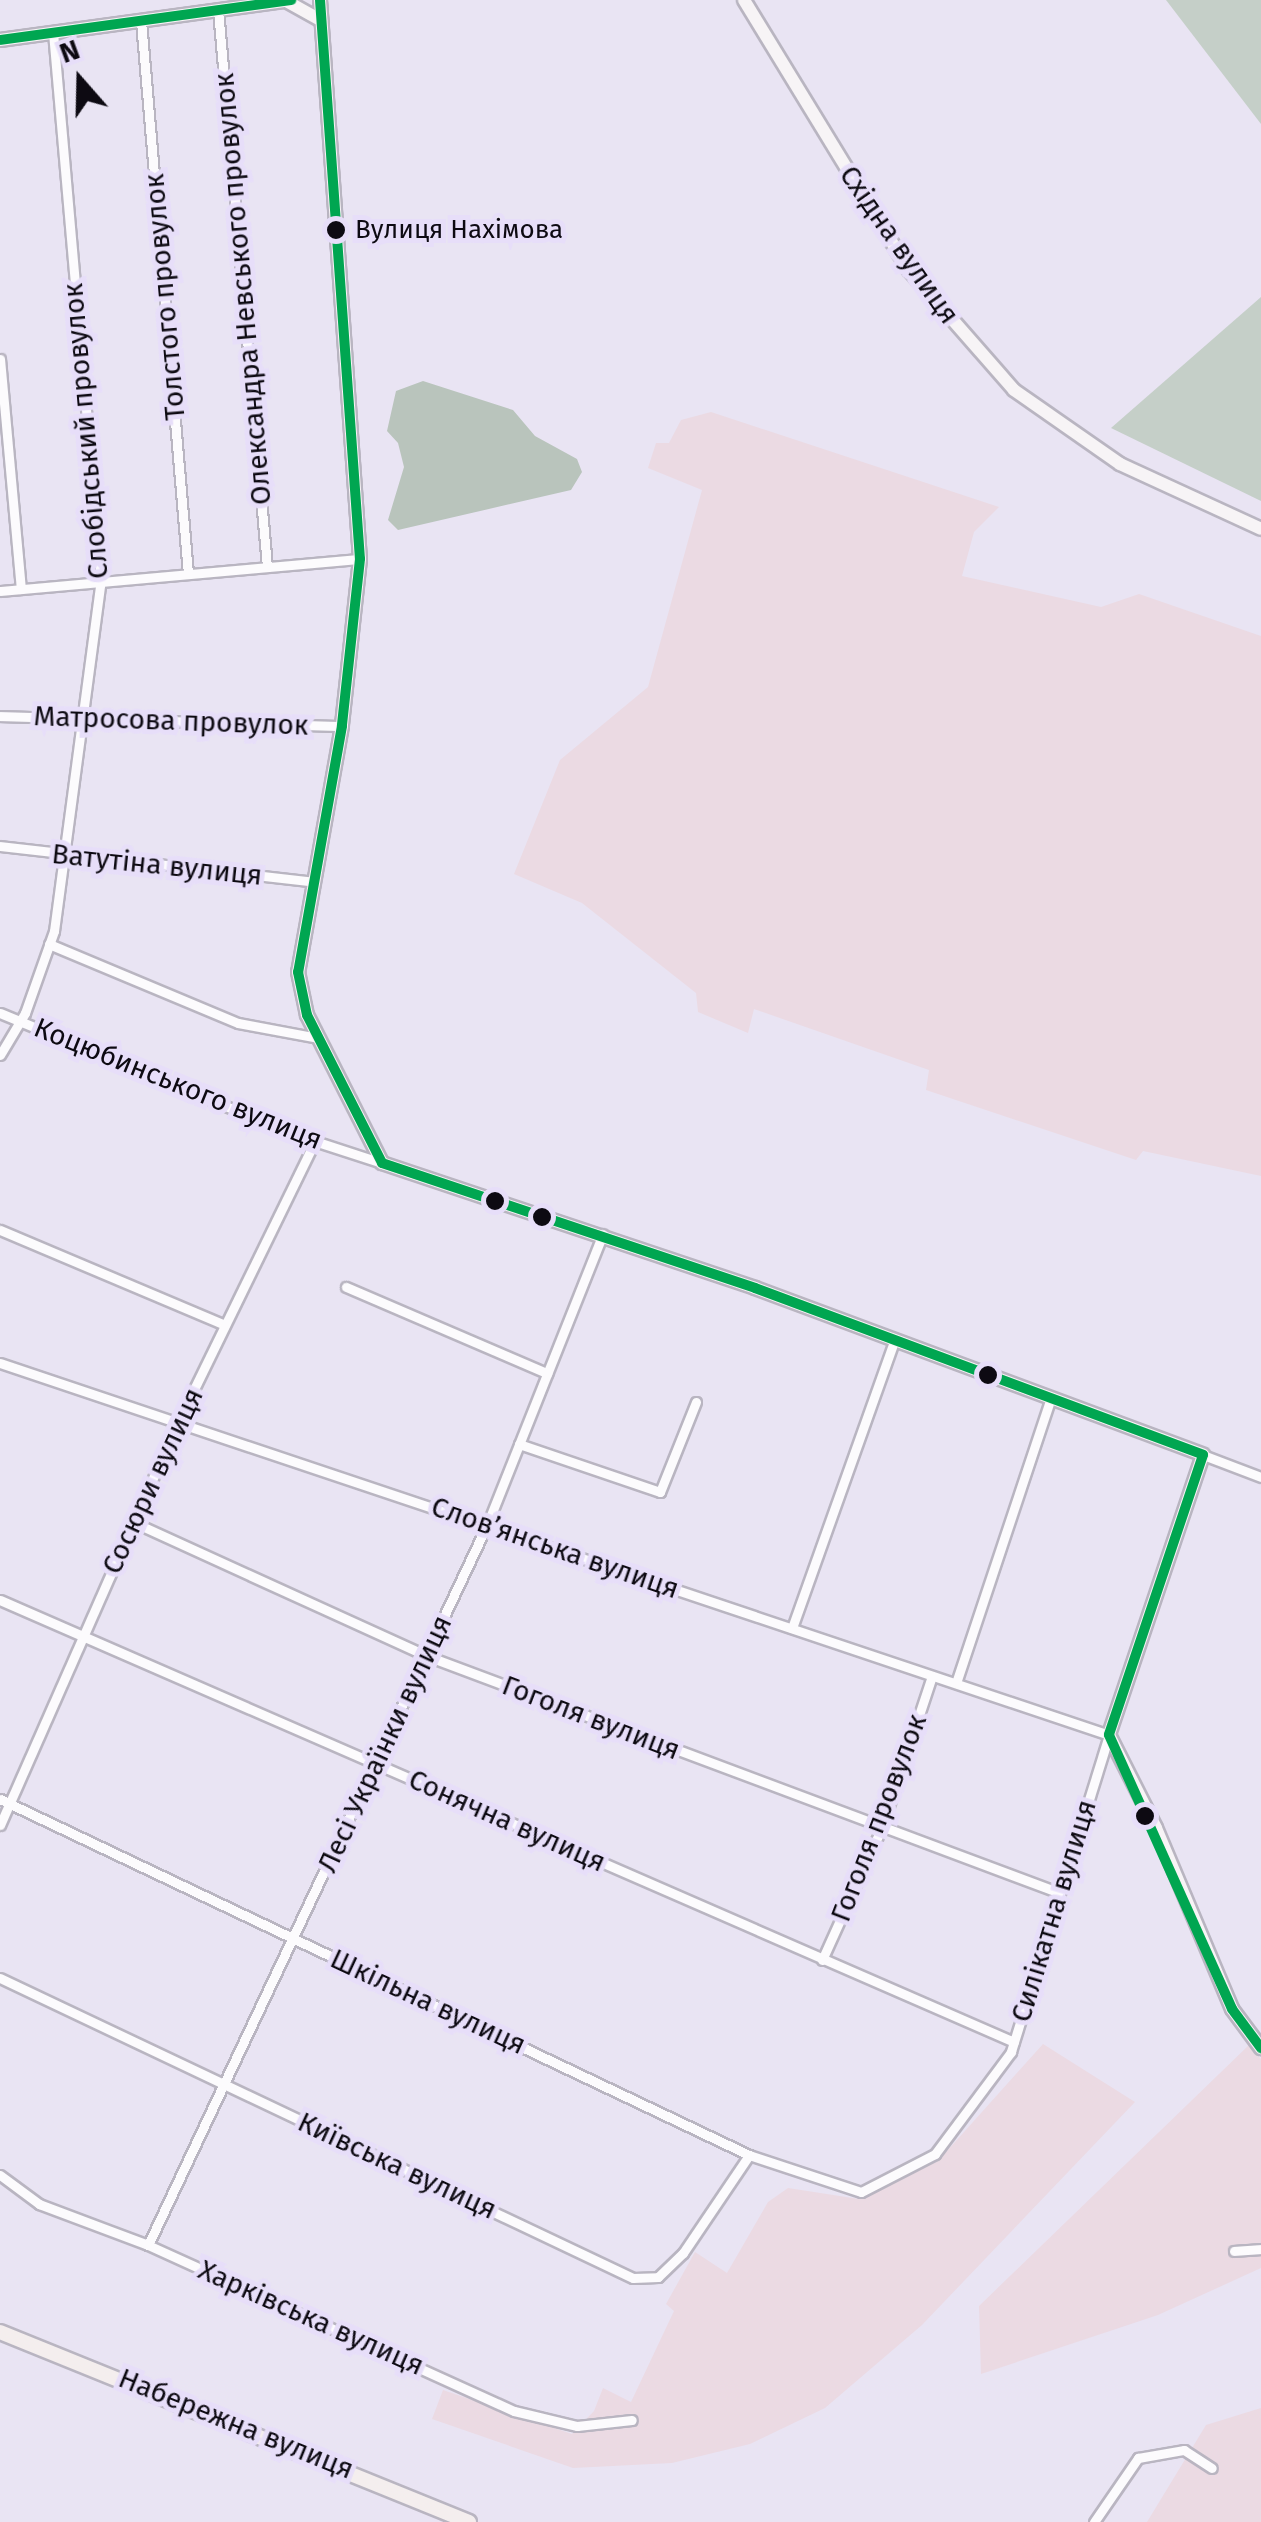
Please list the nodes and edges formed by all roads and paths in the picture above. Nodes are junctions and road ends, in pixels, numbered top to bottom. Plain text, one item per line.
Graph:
1 (320, 0) edge
2 (744, 0) edge
3 (290, 1) edge
4 (218, 10) junction
5 (142, 20) junction
6 (321, 20) junction
7 (53, 32) junction
8 (0, 40) edge
9 (0, 359) edge
10 (1261, 529) edge
11 (360, 559) junction
12 (267, 567) junction
13 (188, 574) junction
14 (100, 581) junction
15 (21, 589) junction
16 (0, 592) edge
17 (0, 716) edge
18 (82, 718) junction
19 (342, 726) junction
20 (0, 846) edge
21 (67, 855) junction
22 (315, 882) junction
23 (50, 944) junction
24 (0, 1013) edge
25 (18, 1019) junction
26 (318, 1038) junction
27 (0, 1055) edge
28 (316, 1141) junction
29 (382, 1163) junction
30 (0, 1230) edge
31 (602, 1234) junction
32 (346, 1287) dead end
33 (225, 1326) junction
34 (895, 1339) junction
35 (0, 1363) edge
36 (546, 1372) junction
37 (1051, 1398) junction
38 (696, 1402) dead end
39 (178, 1422) junction
40 (518, 1444) junction
41 (1203, 1456) junction
42 (1261, 1477) edge
43 (133, 1522) junction
44 (487, 1525) junction
45 (0, 1600) edge
46 (792, 1628) junction
47 (82, 1638) junction
48 (427, 1656) junction
49 (932, 1676) junction
50 (956, 1684) junction
51 (1108, 1735) junction
52 (374, 1763) junction
53 (5, 1802) edge
54 (0, 1826) edge
55 (882, 1827) junction
56 (1060, 1893) junction
57 (289, 1936) junction
58 (822, 1960) junction
59 (0, 1978) edge
60 (1014, 2042) junction
61 (1261, 2048) edge
62 (221, 2083) junction
63 (749, 2155) junction
64 (0, 2175) edge
65 (861, 2192) joint
66 (148, 2245) junction
67 (1261, 2248) edge
68 (1234, 2251) dead end
69 (0, 2332) edge
70 (632, 2420) dead end
71 (1212, 2468) dead end
72 (469, 2522) edge
73 (1094, 2522) edge

1 - 6 street
2 - 10 street, Східна вулиця
3 - 4 street
3 - 6 street
4 - 5 street
4 - 12 street, Олександра Невського провулок
5 - 7 street
5 - 13 street, Толстого провулок
6 - 11 street
7 - 8 street
7 - 14 street, Слобідський провулок
9 - 15 street
11 - 12 street
11 - 19 street
12 - 13 street
13 - 14 street
14 - 15 street
14 - 18 street, Слобідський провулок
15 - 16 street
17 - 18 street, Матросова провулок
18 - 19 street, Матросова провулок
18 - 21 street, Слобідський провулок
19 - 22 street
20 - 21 street, Ватутіна вулиця
21 - 22 street, Ватутіна вулиця
21 - 23 street, Слобідський провулок
22 - 26 street
23 - 25 street, Слобідський провулок
23 - 26 street
24 - 25 street, Коцюбинського вулиця
25 - 27 street, Слобідський провулок
25 - 28 street, Коцюбинського вулиця
26 - 29 street
28 - 29 street, Коцюбинського вулиця
28 - 33 street, Сосюри вулиця
29 - 31 street, Коцюбинського вулиця
30 - 33 street
31 - 34 street, Коцюбинського вулиця
31 - 36 street, Лесі Українки вулиця
32 - 36 street
33 - 39 street, Сосюри вулиця
34 - 37 street, Коцюбинського вулиця
34 - 46 street
35 - 39 street, Слов’янська вулиця
36 - 40 street, Лесі Українки вулиця
37 - 41 street, Коцюбинського вулиця
37 - 50 street
38 - 40 street
39 - 43 street, Сосюри вулиця
39 - 44 street, Слов’янська вулиця
40 - 44 street, Лесі Українки вулиця
41 - 42 street, Коцюбинського вулиця
41 - 51 street, Силікатна вулиця
43 - 47 street, Сосюри вулиця
43 - 48 street, Гоголя вулиця
44 - 46 street, Слов’янська вулиця
44 - 48 street, Лесі Українки вулиця
45 - 47 street, Сонячна вулиця
46 - 49 street, Слов’янська вулиця
47 - 52 street, Сонячна вулиця
47 - 53 street, Сосюри вулиця
48 - 52 street, Лесі Українки вулиця
48 - 55 street, Гоголя вулиця
49 - 50 street, Слов’янська вулиця
49 - 55 street, Гоголя провулок
50 - 51 street, Слов’янська вулиця
51 - 56 street, Силікатна вулиця
51 - 61 street
52 - 57 street, Лесі Українки вулиця
52 - 58 street, Сонячна вулиця
53 - 54 street, Сосюри вулиця
53 - 57 street, Шкільна вулиця
55 - 56 street, Гоголя вулиця
55 - 58 street, Гоголя провулок
56 - 60 street, Силікатна вулиця
57 - 62 street, Лесі Українки вулиця
57 - 63 street, Шкільна вулиця
58 - 60 street, Сонячна вулиця
59 - 62 street, Київська вулиця
60 - 65 street, Силікатна вулиця
62 - 63 street, Київська вулиця
62 - 66 street, Лесі Українки вулиця
63 - 65 street, Шкільна вулиця
64 - 66 street, Харківська вулиця
66 - 70 street, Харківська вулиця
67 - 68 street
69 - 72 main road, Набережна вулиця
71 - 73 street

